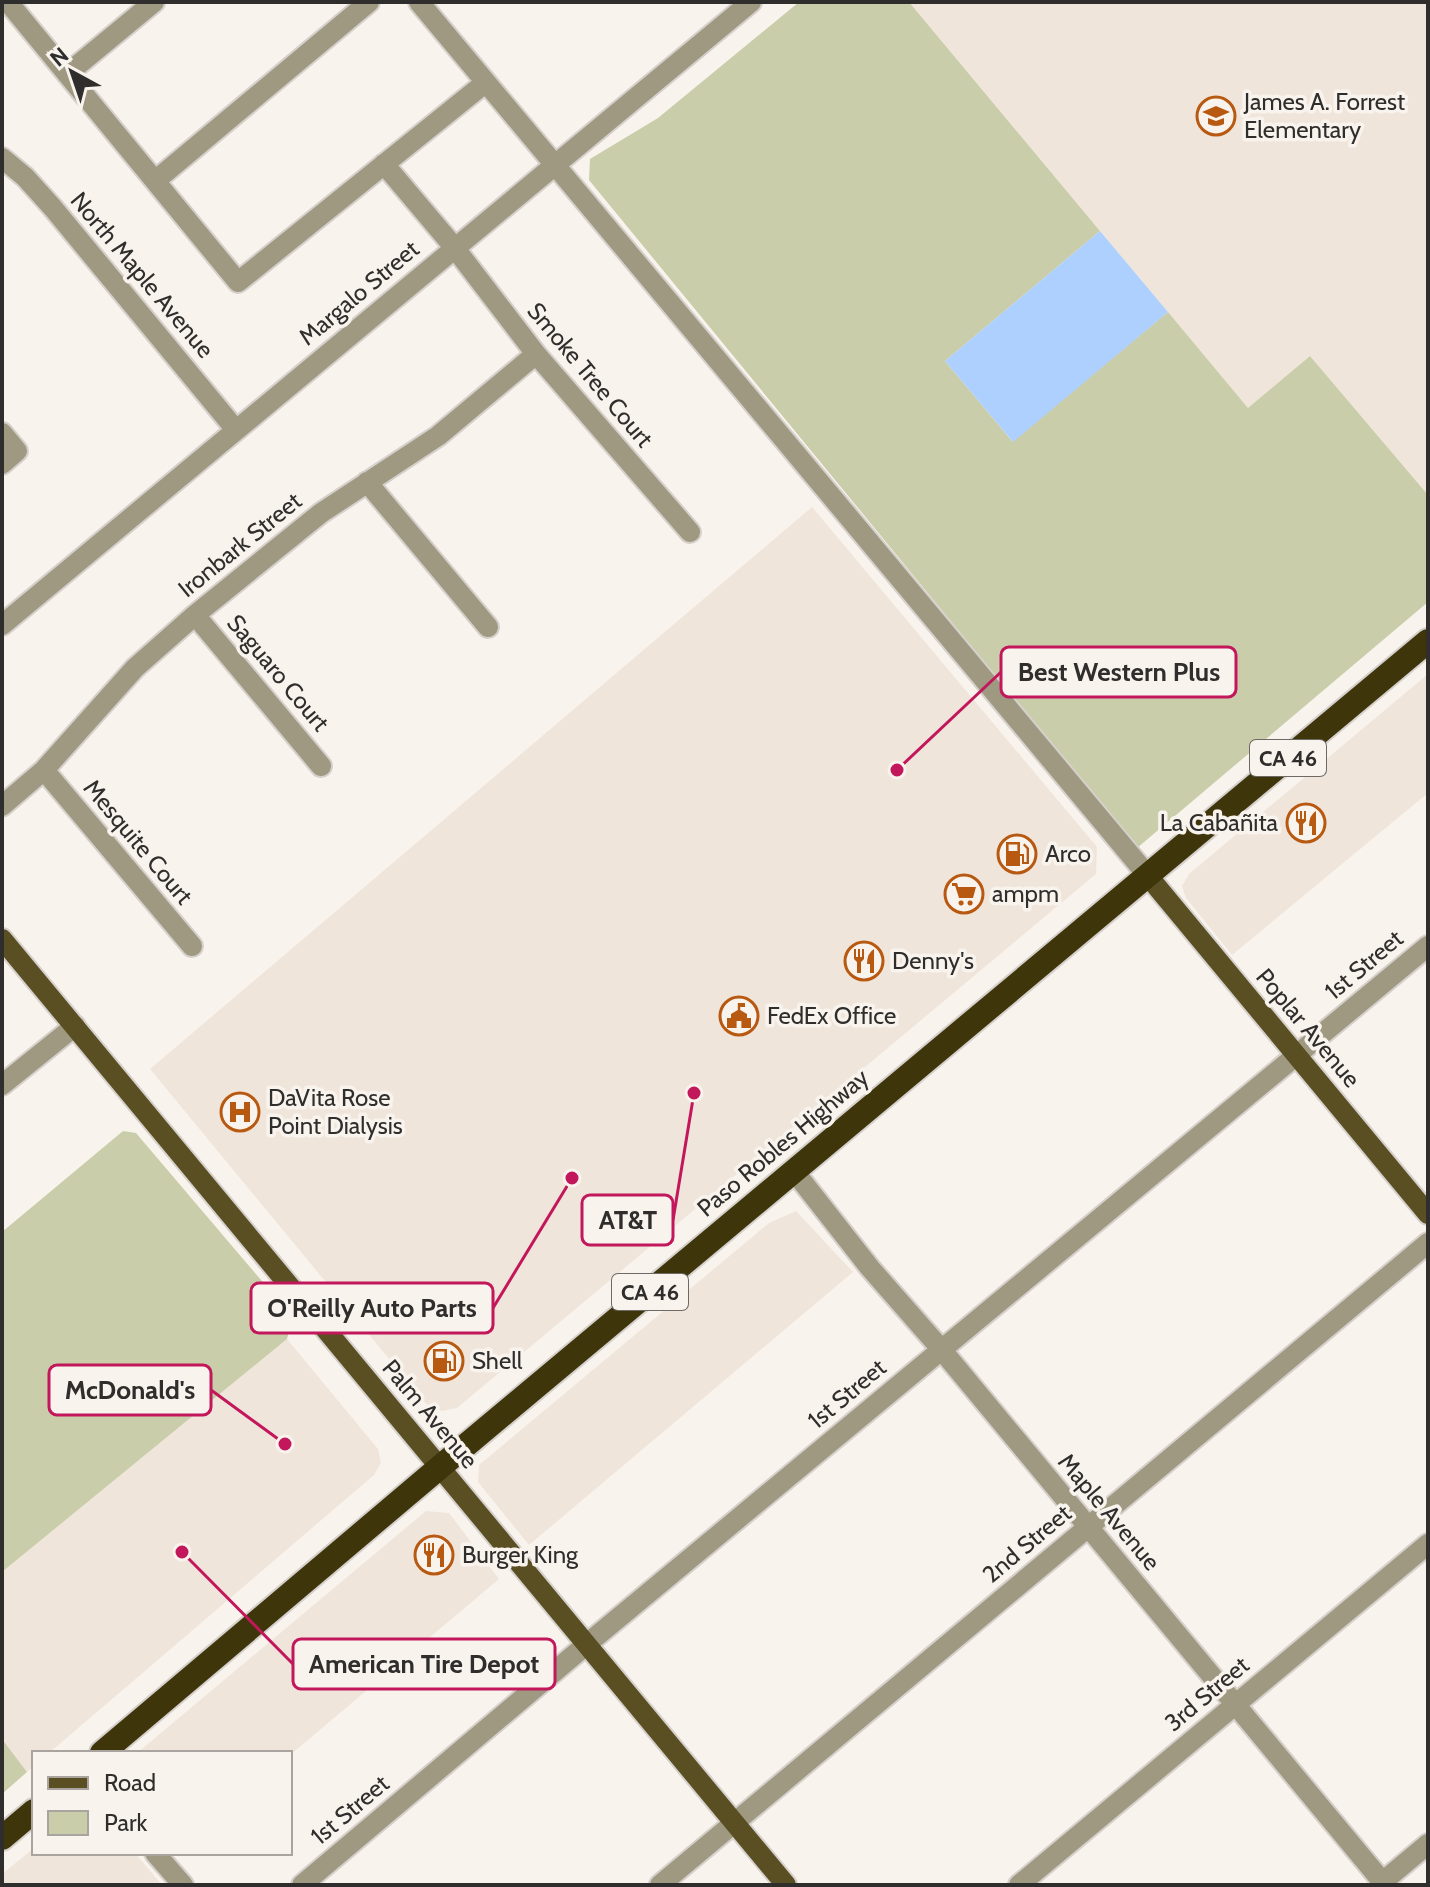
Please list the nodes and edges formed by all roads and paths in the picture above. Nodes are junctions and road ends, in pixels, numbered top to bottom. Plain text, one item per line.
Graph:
1 (8, 2) edge
2 (154, 2) edge
3 (369, 2) edge
4 (419, 2) edge
5 (751, 2) edge
6 (67, 74) junction
7 (485, 83) junction
8 (2, 158) edge
9 (384, 164) junction
10 (553, 165) junction
11 (155, 181) junction
12 (454, 247) junction
13 (536, 354) junction
14 (236, 430) junction
15 (2, 433) edge
16 (10, 457) edge
17 (367, 482) junction
18 (690, 532) dead end
19 (195, 615) junction
20 (2, 625) edge
21 (488, 627) dead end
22 (1428, 641) edge
23 (321, 766) dead end
24 (44, 770) junction
25 (2, 806) edge
26 (1148, 876) junction
27 (2, 939) edge
28 (192, 946) dead end
29 (1428, 946) edge
30 (75, 1026) junction
31 (1297, 1055) junction
32 (2, 1085) edge
33 (794, 1171) junction
34 (1428, 1214) edge
35 (1428, 1243) edge
36 (941, 1349) junction
37 (440, 1467) junction
38 (1088, 1527) junction
39 (1428, 1544) edge
40 (587, 1644) junction
41 (1235, 1704) junction
42 (104, 1751) edge
43 (32, 1813) edge
44 (734, 1822) junction
45 (2, 1838) edge
46 (1428, 1844) edge
47 (157, 1855) edge
48 (1382, 1884) edge
49 (183, 1885) edge
50 (302, 1885) edge
51 (660, 1885) edge
52 (786, 1885) edge
53 (1019, 1885) edge

1 - 6 street
2 - 6 street
3 - 11 street
4 - 7 street
5 - 10 street, Margalo Street
6 - 11 street
7 - 9 street
7 - 10 street
8 - 14 street, North Maple Avenue
9 - 11 street
9 - 12 street, Smoke Tree Court
10 - 12 street, Margalo Street
10 - 26 street
12 - 13 street, Smoke Tree Court
12 - 14 street, Margalo Street
13 - 17 street, Ironbark Street
13 - 18 street, Smoke Tree Court
14 - 20 street, Margalo Street
15 - 16 street
17 - 19 street, Ironbark Street
17 - 21 street
19 - 23 street, Saguaro Court
19 - 24 street, Ironbark Street
22 - 26 highway, Paso Robles Highway / CA 46
24 - 25 street, Ironbark Street
24 - 28 street, Mesquite Court
26 - 31 main road, Poplar Avenue
26 - 33 highway, Paso Robles Highway / CA 46
27 - 30 main road, Palm Avenue
29 - 31 street, 1st Street
30 - 32 street
30 - 37 main road, Palm Avenue
31 - 34 main road, Poplar Avenue
31 - 36 street, 1st Street
33 - 36 street, Maple Avenue
33 - 37 highway, Paso Robles Highway / CA 46
35 - 38 street, 2nd Street
36 - 38 street, Maple Avenue
36 - 40 street, 1st Street
37 - 40 main road, Palm Avenue
37 - 42 highway, Paso Robles Highway / CA 46
38 - 41 street, Maple Avenue
38 - 44 street, 2nd Street
39 - 41 street, 3rd Street
40 - 44 main road, Palm Avenue
40 - 50 street, 1st Street
41 - 48 street, Maple Avenue
41 - 53 street, 3rd Street
43 - 45 highway
44 - 51 street, 2nd Street
44 - 52 main road, Palm Avenue
46 - 48 street
47 - 49 street

